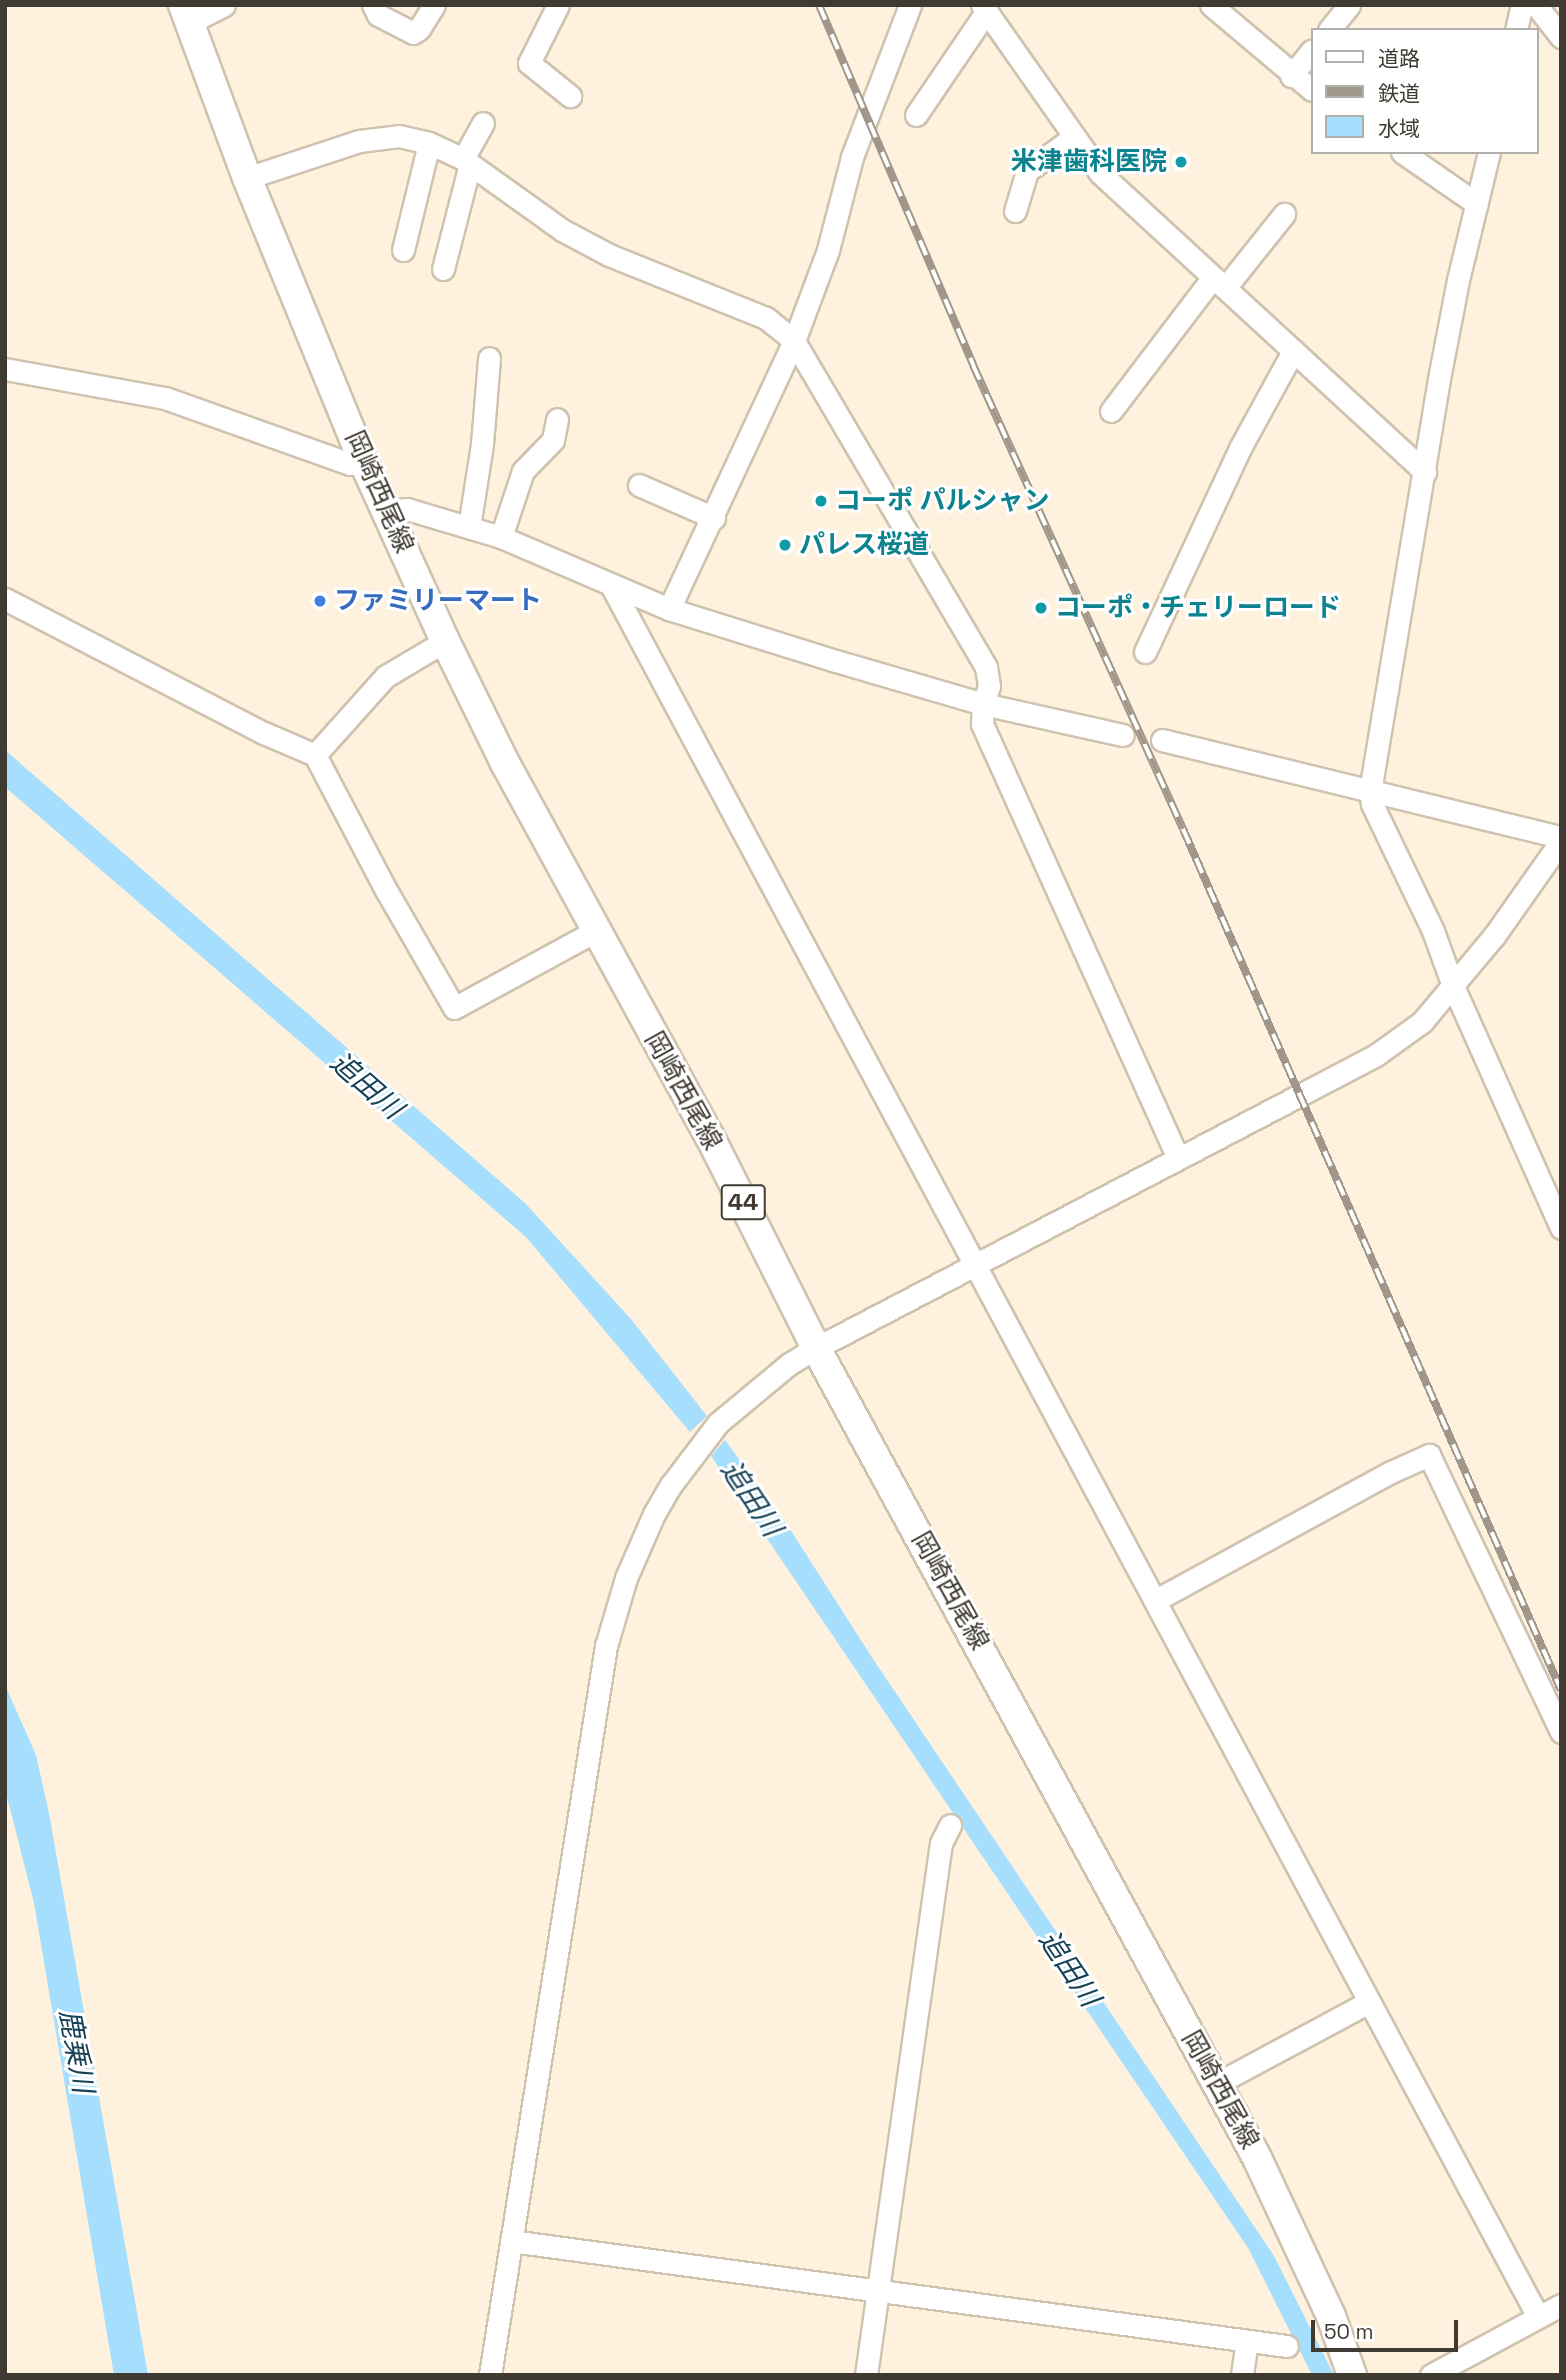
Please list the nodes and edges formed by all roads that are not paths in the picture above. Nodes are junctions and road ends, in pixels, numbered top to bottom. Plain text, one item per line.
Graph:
1 (224, 5) edge
2 (373, 5) edge
3 (434, 5) edge
4 (558, 5) edge
5 (910, 5) edge
6 (1211, 5) edge
7 (1349, 5) edge
8 (1522, 5) edge
9 (1536, 5) edge
10 (984, 8) edge
11 (186, 14) edge
12 (1331, 28) edge
13 (1516, 28) edge
14 (1561, 37) edge
15 (1310, 53) edge
16 (1292, 76) junction
17 (1310, 89) edge
18 (570, 96) dead end
19 (916, 115) dead end
20 (483, 123) dead end
21 (1074, 137) junction
22 (429, 144) junction
23 (1405, 154) edge
24 (1489, 154) edge
25 (466, 161) junction
26 (247, 178) junction
27 (1477, 204) junction
28 (1015, 211) dead end
29 (1284, 214) dead end
30 (403, 250) dead end
31 (443, 269) dead end
32 (1219, 283) junction
33 (794, 341) junction
34 (1293, 351) junction
35 (489, 358) dead end
36 (5, 369) edge
37 (1111, 411) dead end
38 (556, 419) dead end
39 (363, 461) junction
40 (1425, 472) junction
41 (639, 485) dead end
42 (387, 511) junction
43 (714, 518) junction
44 (469, 527) junction
45 (501, 537) junction
46 (611, 585) junction
47 (5, 599) edge
48 (669, 609) junction
49 (444, 641) junction
50 (1145, 652) dead end
51 (983, 704) junction
52 (1123, 735) dead end
53 (1162, 740) dead end
54 (315, 755) junction
55 (1370, 790) junction
56 (1561, 839) edge
57 (595, 931) junction
58 (1453, 986) junction
59 (1178, 1158) junction
60 (1561, 1228) edge
61 (975, 1265) junction
62 (816, 1348) junction
63 (1156, 1600) junction
64 (1561, 1732) edge
65 (950, 1825) dead end
66 (1369, 2002) junction
67 (1216, 2084) junction
68 (511, 2241) junction
69 (877, 2291) junction
70 (1561, 2305) edge
71 (1538, 2317) junction
72 (1247, 2341) junction
73 (1287, 2346) dead end
74 (490, 2375) edge
75 (866, 2375) edge
76 (1242, 2375) edge
77 (1352, 2375) edge
78 (1431, 2375) edge

1 - 11 street
2 - 3 street
4 - 18 street
5 - 33 street
6 - 16 street
7 - 12 street
8 - 13 street
9 - 14 street
10 - 19 street
10 - 21 street
11 - 26 main road, 岡崎西尾線 / 44
15 - 16 street
16 - 17 street
20 - 25 street
21 - 28 street
21 - 32 street
22 - 25 street
22 - 26 street
22 - 30 street
23 - 27 street
24 - 27 street
25 - 31 street
25 - 33 street
26 - 39 main road, 岡崎西尾線 / 44
27 - 40 street
29 - 32 street
32 - 34 street
32 - 37 street
33 - 43 street
33 - 51 street
34 - 40 street
34 - 50 street
35 - 44 street
36 - 39 street
38 - 45 street
39 - 42 main road, 岡崎西尾線 / 44
40 - 55 street
41 - 43 street
42 - 44 street
42 - 49 main road, 岡崎西尾線 / 44
43 - 48 street
44 - 45 street
45 - 46 street
46 - 48 street
46 - 61 street
47 - 54 street
48 - 51 street
49 - 54 street
49 - 57 main road, 岡崎西尾線 / 44
51 - 52 street
51 - 59 street
53 - 55 street
54 - 57 street
55 - 56 street
55 - 58 street
56 - 58 street
57 - 62 main road, 岡崎西尾線 / 44
58 - 59 street
58 - 60 street
59 - 61 street
61 - 62 street
61 - 63 street
62 - 67 main road, 岡崎西尾線 / 44
62 - 68 street
63 - 64 street
63 - 66 street
65 - 69 street
66 - 67 street
66 - 71 street
67 - 77 main road, 岡崎西尾線 / 44
68 - 69 street
68 - 74 street
69 - 72 street
69 - 75 street
70 - 71 street
71 - 78 street
72 - 73 street
72 - 76 street

